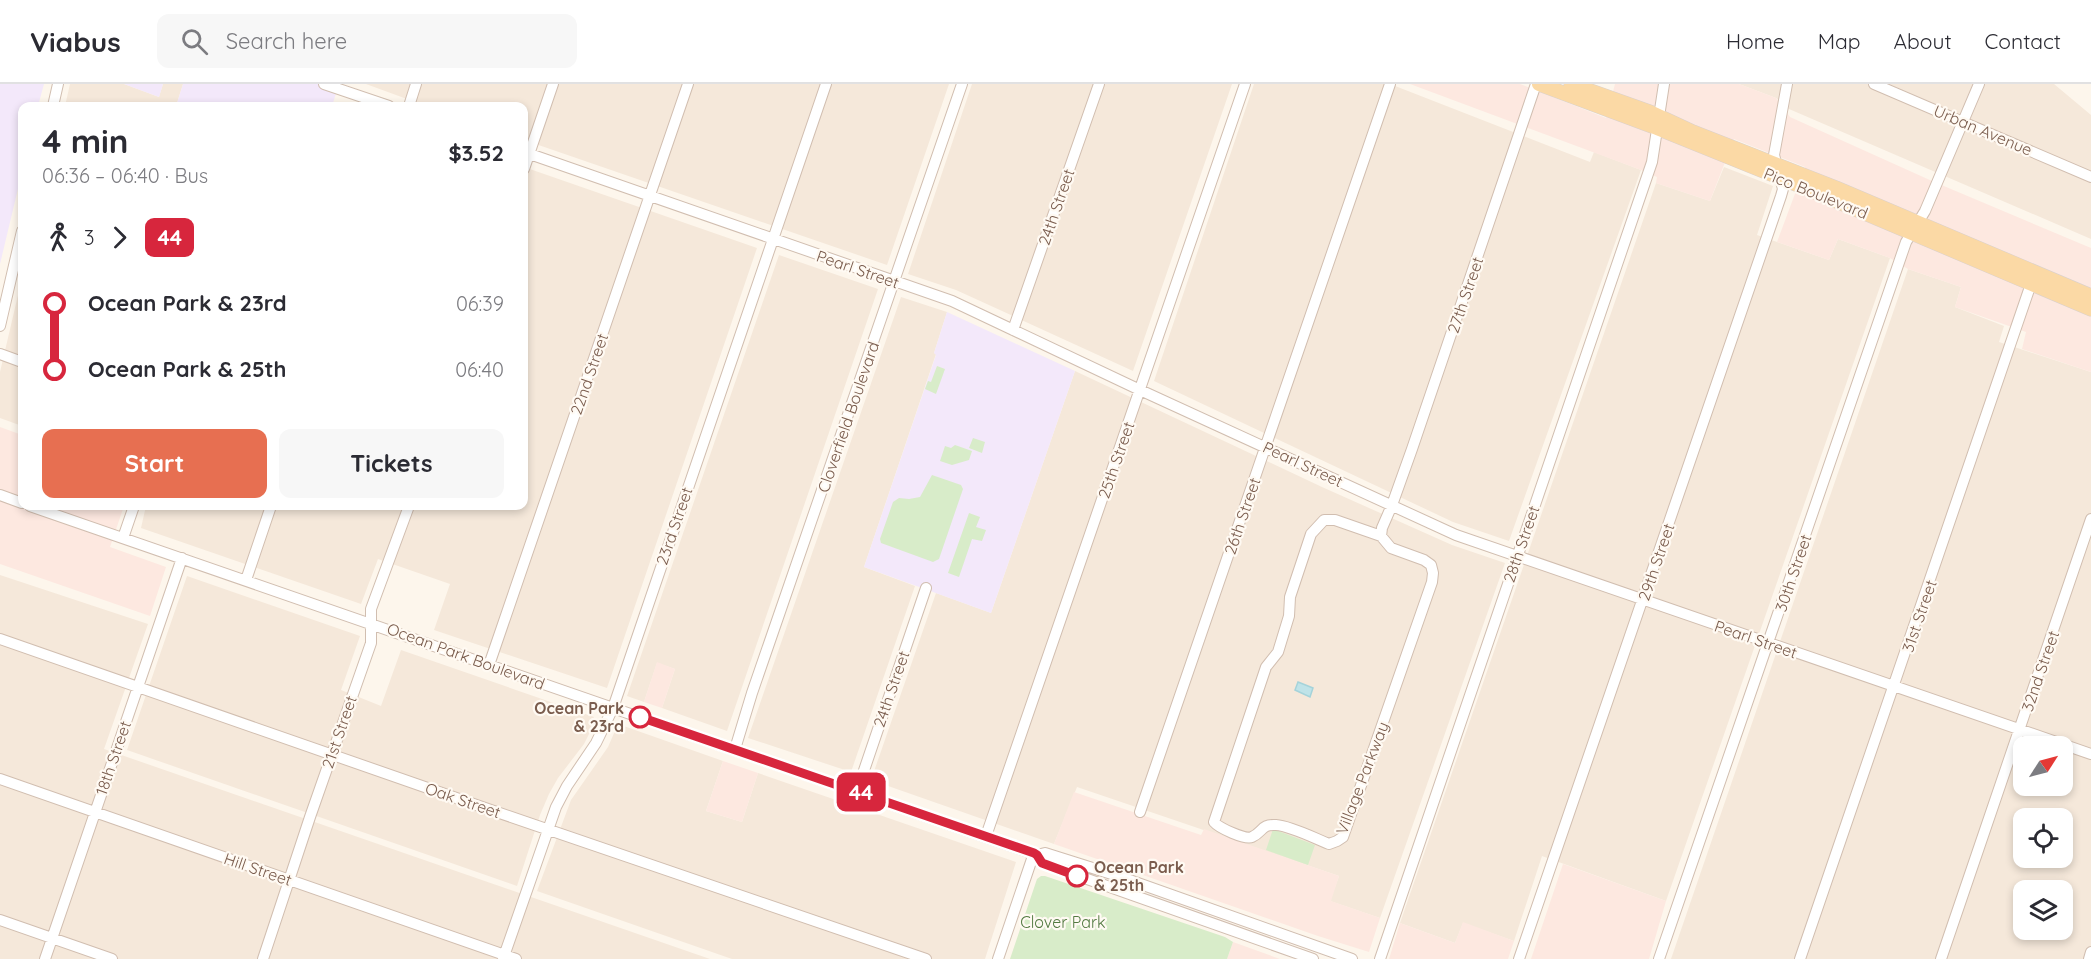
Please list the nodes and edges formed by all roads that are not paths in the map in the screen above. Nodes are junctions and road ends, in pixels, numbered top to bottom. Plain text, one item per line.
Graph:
1 (58, 84) edge
2 (324, 84) edge
3 (416, 84) edge
4 (553, 84) edge
5 (688, 84) edge
6 (826, 84) edge
7 (962, 84) edge
8 (1099, 84) edge
9 (1245, 84) edge
10 (1390, 84) edge
11 (1537, 84) edge
12 (1571, 84) edge
13 (1664, 84) edge
14 (1787, 84) edge
15 (1874, 84) edge
16 (1979, 84) edge
17 (54, 102) edge
18 (378, 102) edge
19 (410, 102) edge
20 (1658, 122) junction
21 (1964, 122) junction
22 (528, 148) edge
23 (528, 154) edge
24 (1777, 171) junction
25 (2091, 177) edge
26 (650, 197) junction
27 (1915, 228) junction
28 (772, 239) junction
29 (18, 252) edge
30 (2033, 278) junction
31 (894, 281) junction
32 (2091, 296) edge
33 (2091, 309) edge
34 (0, 326) edge
35 (1013, 330) junction
36 (0, 354) edge
37 (18, 361) edge
38 (1140, 390) junction
39 (1265, 447) junction
40 (0, 495) edge
41 (18, 502) edge
42 (1392, 506) junction
43 (42, 510) edge
44 (133, 510) edge
45 (270, 510) edge
46 (408, 510) edge
47 (2091, 519) edge
48 (1381, 536) junction
49 (123, 538) junction
50 (1517, 556) junction
51 (182, 558) junction
52 (246, 580) junction
53 (926, 588) dead end
54 (1642, 600) junction
55 (371, 622) junction
56 (0, 639) edge
57 (1769, 644) junction
58 (489, 664) junction
59 (138, 686) junction
60 (1895, 687) junction
61 (613, 708) junction
62 (2020, 730) junction
63 (735, 749) junction
64 (332, 754) junction
65 (2091, 754) edge
66 (0, 779) edge
67 (857, 791) junction
68 (94, 812) junction
69 (1140, 812) dead end
70 (547, 829) junction
71 (986, 836) junction
72 (1035, 854) junction
73 (289, 880) junction
74 (0, 920) edge
75 (52, 938) junction
76 (2091, 952) edge
77 (504, 957) edge
78 (45, 959) edge
79 (112, 959) edge
80 (263, 959) edge
81 (516, 959) edge
82 (926, 959) edge
83 (998, 959) edge
84 (1313, 959) edge
85 (1352, 959) edge
86 (1380, 959) edge
87 (1519, 959) edge
88 (1659, 959) edge
89 (1800, 959) edge
90 (1941, 959) edge
91 (2089, 959) edge

1 - 17 street
2 - 18 street
3 - 19 street
4 - 22 street
5 - 26 street, 22nd Street
6 - 28 street, 23rd Street
7 - 31 street, Cloverfield Boulevard
8 - 35 street, 24th Street
9 - 38 street, 25th Street
10 - 39 street, 26th Street
11 - 20 main road, Pico Boulevard
11 - 42 street, 27th Street
12 - 20 main road, Pico Boulevard
13 - 20 street, 28th Street
14 - 24 street, 29th Street
15 - 21 street, Urban Avenue
16 - 21 street, 30th Street
20 - 24 main road, Pico Boulevard
20 - 50 street, 28th Street
21 - 25 street, Urban Avenue
21 - 27 street, 30th Street
23 - 26 street, Pearl Street
24 - 27 main road, Pico Boulevard
24 - 54 street, 29th Street
26 - 28 street, Pearl Street
26 - 58 street, 22nd Street
27 - 30 main road, Pico Boulevard
27 - 57 street, 30th Street
28 - 31 street, Pearl Street
28 - 61 street, 23rd Street
29 - 34 street
30 - 32 main road, Pico Boulevard
30 - 33 main road, Pico Boulevard
30 - 60 street, 31st Street
31 - 35 street, Pearl Street
31 - 63 street, Cloverfield Boulevard
35 - 38 street, Pearl Street
36 - 37 street
38 - 39 street, Pearl Street
38 - 71 street, 25th Street
39 - 42 street, Pearl Street
39 - 69 street, 26th Street
40 - 41 street
42 - 48 street, 27th Street
42 - 50 street, Pearl Street
43 - 49 street, Ocean Park Boulevard
44 - 49 street
45 - 52 street
46 - 55 street, 21st Street
47 - 62 street, 32nd Street
48 - 48 street, Village Parkway
49 - 51 street, Ocean Park Boulevard
50 - 54 street, Pearl Street
50 - 86 street, 28th Street
51 - 52 street, Ocean Park Boulevard
51 - 59 street, 18th Street
52 - 55 street, Ocean Park Boulevard
53 - 67 street, 24th Street
54 - 57 street, Pearl Street
54 - 87 street, 29th Street
55 - 58 street, Ocean Park Boulevard
55 - 64 street, 21st Street
56 - 59 street, Oak Street
57 - 60 street, Pearl Street
57 - 88 street, 30th Street
58 - 61 street, Ocean Park Boulevard
59 - 64 street, Oak Street
59 - 68 street, 18th Street
60 - 62 street, Pearl Street
60 - 89 street, 31st Street
61 - 63 street, Ocean Park Boulevard
61 - 70 street, 23rd Street
62 - 65 street, Pearl Street
62 - 90 street, 32nd Street
63 - 67 street, Ocean Park Boulevard
64 - 70 street, Oak Street
64 - 73 street, 21st Street
66 - 68 street, Hill Street
67 - 71 street, Ocean Park Boulevard
68 - 73 street, Hill Street
68 - 75 street, 18th Street
70 - 77 street, 23rd Street
70 - 82 street, Oak Street
71 - 72 street, Ocean Park Boulevard
72 - 83 street
72 - 84 street, Ocean Park Boulevard
72 - 85 street, Ocean Park Boulevard
73 - 77 street, Hill Street
73 - 80 street, 21st Street
74 - 75 street
75 - 78 street, 18th Street
75 - 79 street
76 - 91 street
77 - 81 street, Hill Street

